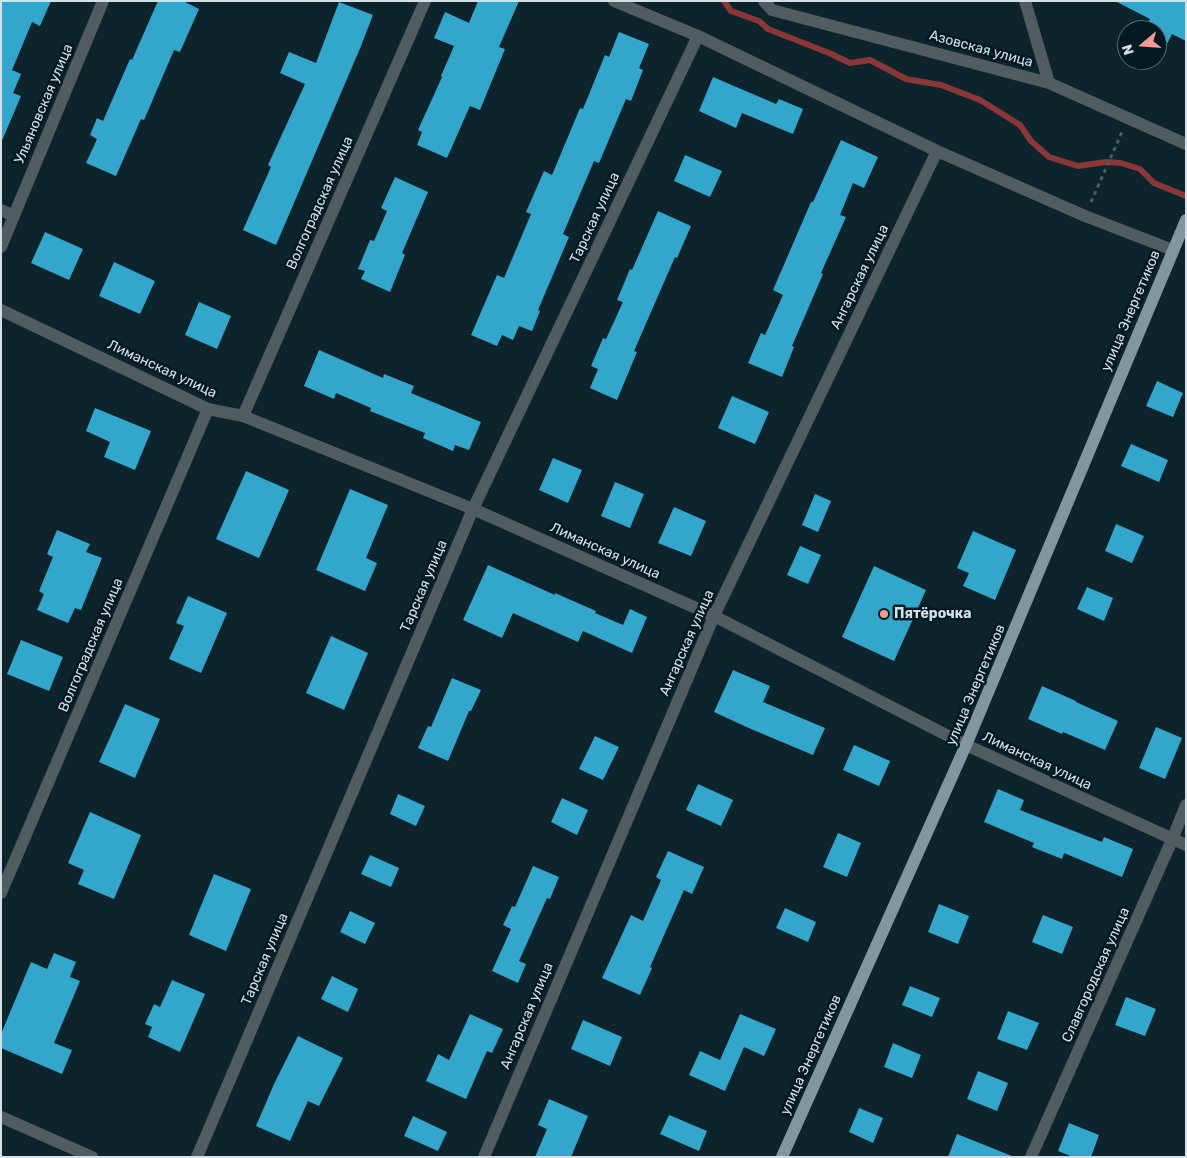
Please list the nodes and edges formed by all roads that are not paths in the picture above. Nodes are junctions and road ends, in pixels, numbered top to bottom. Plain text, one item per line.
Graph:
1 (104, 1) edge
2 (425, 1) edge
3 (614, 1) edge
4 (764, 1) edge
5 (1025, 1) edge
6 (698, 36) junction
7 (1049, 83) junction
8 (1186, 144) edge
9 (937, 151) junction
10 (1, 210) edge
11 (14, 216) junction
12 (1183, 225) edge
13 (1, 247) edge
14 (1173, 250) junction
15 (1, 310) edge
16 (208, 409) junction
17 (243, 416) junction
18 (474, 509) junction
19 (714, 616) junction
20 (966, 746) junction
21 (1186, 805) edge
22 (1172, 840) junction
23 (1186, 846) edge
24 (1, 893) edge
25 (1, 1117) edge
26 (92, 1157) edge
27 (197, 1157) edge
28 (484, 1157) edge
29 (782, 1157) edge
30 (1031, 1157) edge

1 - 11 street, Ульяновская улица
2 - 17 street, Волгоградская улица
3 - 6 street
4 - 7 street, Азовская улица
5 - 7 street
6 - 9 street
6 - 18 street, Тарская улица
7 - 8 street, Азовская улица
9 - 14 street
9 - 19 street, Ангарская улица
10 - 11 street
11 - 13 street, Ульяновская улица
12 - 14 main road, улица Энергетиков
14 - 20 main road, улица Энергетиков
15 - 16 street, Лиманская улица
16 - 17 street, Лиманская улица
16 - 24 street, Волгоградская улица
17 - 18 street, Лиманская улица
18 - 19 street, Лиманская улица
18 - 27 street, Тарская улица
19 - 20 street, Лиманская улица
19 - 28 street, Ангарская улица
20 - 22 street, Лиманская улица
20 - 29 main road, улица Энергетиков
21 - 22 street, Славгородская улица
22 - 23 street, Лиманская улица
22 - 30 street, Славгородская улица
25 - 26 street

